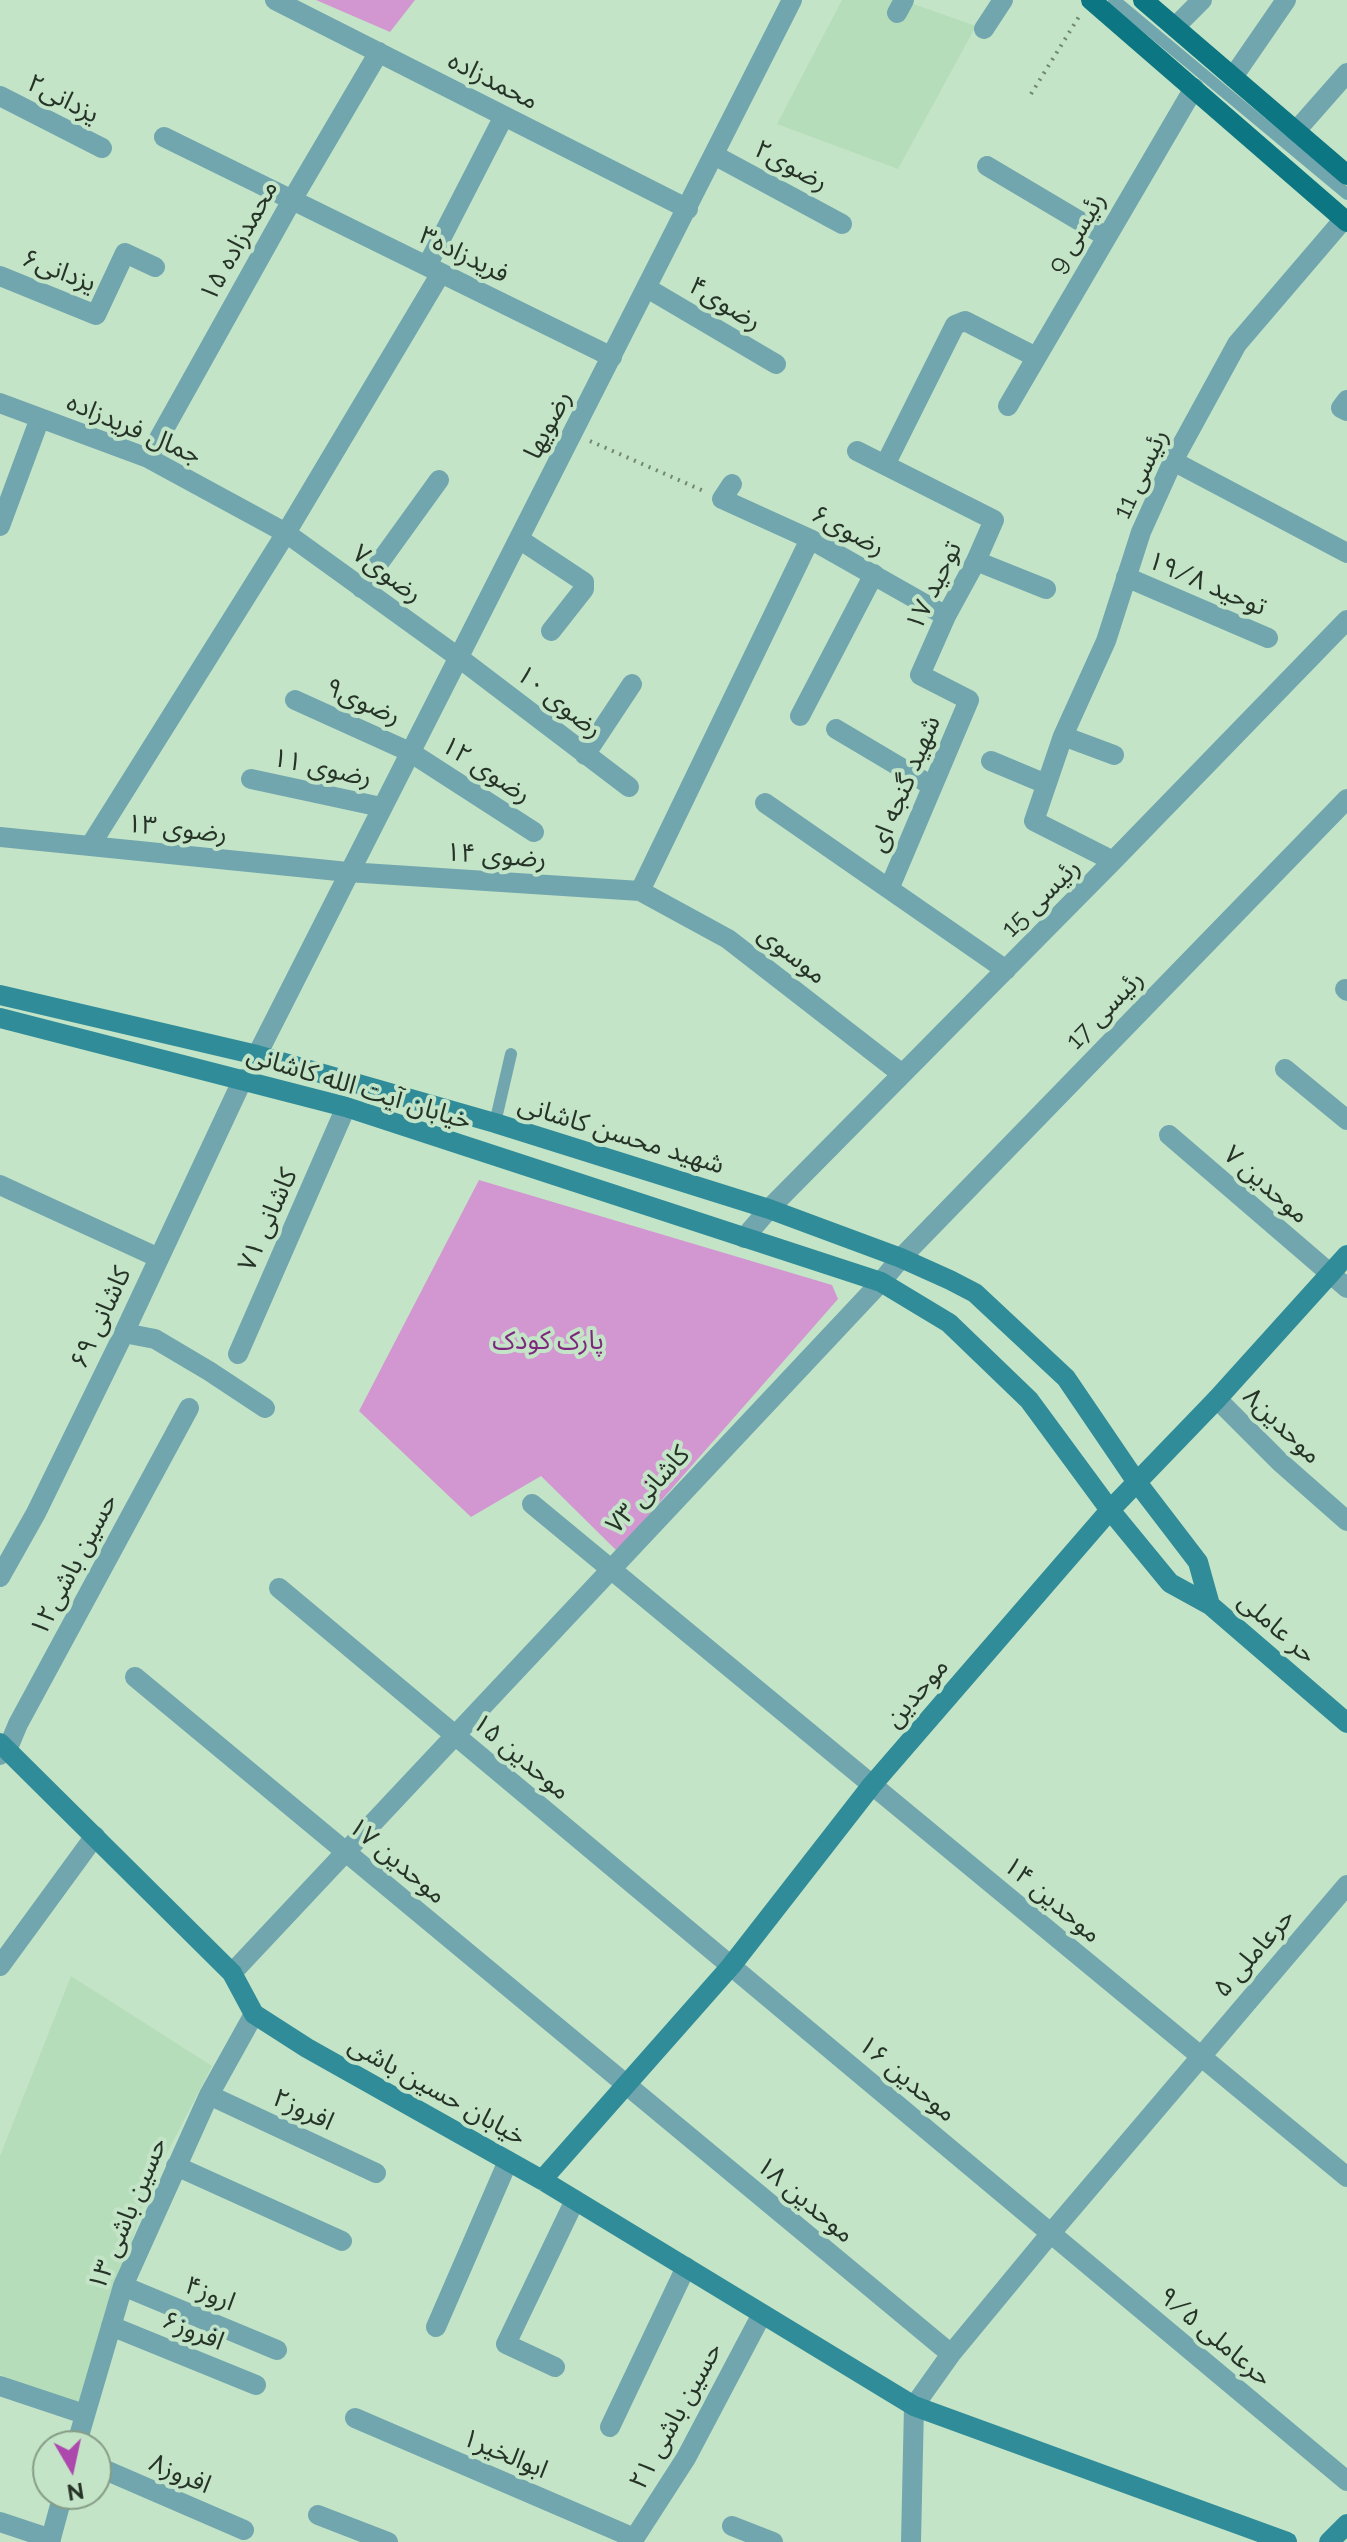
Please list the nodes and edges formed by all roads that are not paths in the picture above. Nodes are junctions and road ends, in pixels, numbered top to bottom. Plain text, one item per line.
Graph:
1 (275, 0) edge
2 (792, 0) edge
3 (1003, 0) edge
4 (1114, 0) edge
5 (1143, 0) edge
6 (1202, 0) edge
7 (1286, 0) edge
8 (1086, 6) edge
9 (1175, 27) junction
10 (984, 29) dead end
11 (379, 52) junction
12 (1347, 73) edge
13 (1233, 77) junction
14 (1194, 88) junction
15 (0, 96) edge
16 (504, 116) junction
17 (1295, 132) junction
18 (164, 137) dead end
19 (102, 148) dead end
20 (714, 155) junction
21 (987, 166) dead end
22 (1347, 175) edge
23 (1347, 194) edge
24 (292, 200) junction
25 (688, 209) junction
26 (1346, 221) edge
27 (842, 224) dead end
28 (1105, 236) junction
29 (155, 267) dead end
30 (434, 269) junction
31 (0, 276) edge
32 (647, 288) junction
33 (612, 357) junction
34 (1036, 357) junction
35 (776, 364) dead end
36 (1347, 400) edge
37 (0, 403) edge
38 (1008, 406) dead end
39 (1347, 411) edge
40 (40, 418) junction
41 (857, 451) dead end
42 (148, 458) junction
43 (1173, 461) junction
44 (885, 465) junction
45 (439, 480) dead end
46 (727, 491) road end
47 (0, 526) edge
48 (286, 533) junction
49 (519, 539) junction
50 (810, 539) junction
51 (1347, 553) edge
52 (976, 561) junction
53 (874, 574) junction
54 (1126, 577) junction
55 (361, 588) junction
56 (1046, 589) dead end
57 (946, 616) junction
58 (1347, 620) edge
59 (551, 631) dead end
60 (1268, 638) dead end
61 (458, 657) junction
62 (632, 684) dead end
63 (295, 700) dead end
64 (969, 700) joint
65 (800, 716) dead end
66 (836, 729) dead end
67 (1063, 736) junction
68 (410, 752) junction
69 (585, 755) junction
70 (1114, 755) dead end
71 (991, 761) dead end
72 (251, 779) dead end
73 (1046, 784) junction
74 (932, 786) junction
75 (629, 787) dead end
76 (1347, 799) edge
77 (765, 803) dead end
78 (381, 807) junction
79 (534, 832) dead end
80 (0, 837) edge
81 (90, 846) junction
82 (1113, 861) junction
83 (348, 872) junction
84 (889, 889) junction
85 (640, 891) junction
86 (1006, 970) junction
87 (0, 995) edge
88 (0, 1018) edge
89 (511, 1054) dead end
90 (257, 1055) junction
91 (1285, 1069) dead end
92 (902, 1074) junction
93 (243, 1079) junction
94 (346, 1107) junction
95 (1347, 1120) edge
96 (495, 1123) junction
97 (1169, 1135) dead end
98 (0, 1185) edge
99 (769, 1209) junction
100 (744, 1238) junction
101 (1347, 1255) edge
102 (159, 1258) junction
103 (901, 1258) junction
104 (1331, 1274) junction
105 (881, 1282) junction
106 (1347, 1288) edge
107 (124, 1333) junction
108 (238, 1354) dead end
109 (1217, 1399) junction
110 (189, 1408) dead end
111 (265, 1408) dead end
112 (1136, 1481) junction
113 (532, 1504) dead end
114 (1110, 1510) junction
115 (1347, 1521) edge
116 (610, 1568) junction
117 (0, 1577) edge
118 (279, 1588) dead end
119 (1210, 1605) junction
120 (135, 1677) dead end
121 (1347, 1723) edge
122 (455, 1735) junction
123 (3, 1749) edge
124 (872, 1785) junction
125 (95, 1836) junction
126 (345, 1851) junction
127 (1347, 1885) edge
128 (0, 1966) edge
129 (731, 1966) junction
130 (232, 1973) junction
131 (254, 2014) junction
132 (1200, 2056) junction
133 (627, 2085) junction
134 (209, 2095) junction
135 (508, 2161) junction
136 (176, 2166) junction
137 (376, 2173) dead end
138 (1347, 2177) edge
139 (542, 2180) junction
140 (575, 2200) junction
141 (1051, 2233) junction
142 (342, 2241) dead end
143 (686, 2267) junction
144 (123, 2286) junction
145 (762, 2314) junction
146 (111, 2326) junction
147 (436, 2327) dead end
148 (277, 2350) dead end
149 (951, 2354) junction
150 (555, 2367) dead end
151 (256, 2385) dead end
152 (0, 2386) edge
153 (914, 2406) junction
154 (84, 2414) junction
155 (355, 2418) dead end
156 (610, 2427) dead end
157 (80, 2430) edge
158 (112, 2473) edge
159 (1347, 2481) edge
160 (59, 2510) edge
161 (318, 2515) dead end
162 (0, 2522) edge
163 (1347, 2524) edge
164 (732, 2526) dead end
165 (244, 2530) dead end
166 (51, 2540) edge
167 (633, 2540) edge
168 (388, 2542) edge
169 (773, 2542) edge
170 (911, 2542) edge
171 (1287, 2542) edge
172 (1329, 2542) edge

1 - 11 street, محمدزاده
2 - 20 street, رضویها
3 - 10 street
4 - 23 lane
5 - 9 main road
6 - 9 street
7 - 13 street
8 - 14 main road
9 - 13 main road
11 - 16 street, محمدزاده
11 - 24 street, محمدزاده ۱۵
12 - 17 street
13 - 17 main road
14 - 26 main road
14 - 28 street, رئیسی 9
15 - 19 street, یزدانی۲
16 - 25 street, محمدزاده
16 - 30 street
17 - 22 main road
18 - 24 street, فریدزاده۳
20 - 25 street, رضویها
20 - 27 street, رضوی۲
21 - 28 street
24 - 30 street, فریدزاده۳
24 - 42 street, محمدزاده ۱۵
25 - 32 street, رضویها
26 - 43 street, رئیسی 11
28 - 34 street, رئیسی 9
29 - 31 street, یزدانی۶
30 - 33 street, فریدزاده۳
30 - 48 street
32 - 33 street, رضویها
32 - 35 street, رضوی۴
33 - 49 street, رضویها
34 - 38 street, رئیسی 9
34 - 44 street
36 - 39 street
37 - 40 street, جمال فریدزاده
40 - 42 street, جمال فریدزاده
40 - 47 street
41 - 44 street
42 - 48 street, جمال فریدزاده
43 - 51 street
43 - 54 street, رئیسی 11
44 - 52 street, توحید ۱۷
45 - 55 street
46 - 50 street, رضوی۶
48 - 55 street, رضوی۷
48 - 81 street
49 - 59 street
49 - 61 street, رضویها
50 - 53 street, رضوی۶
50 - 85 street
52 - 56 street
52 - 57 street, توحید ۱۷
53 - 57 street, رضوی۶
53 - 65 street
54 - 60 street, توحید ۱۹/۸
54 - 67 street, رئیسی 11
55 - 61 street, رضوی۷
57 - 64 street, توحید ۱۷
58 - 82 street, رئیسی 15
61 - 68 street, رضویها
61 - 69 street, رضوی ۱۰
62 - 69 street
63 - 68 street, رضوی۹
64 - 74 street, شهید گنجه ای
66 - 74 street
67 - 70 street
67 - 73 street, رئیسی 11
68 - 78 street, رضویها
68 - 79 street, رضوی ۱۲
69 - 75 street, رضوی ۱۰
71 - 73 street
72 - 78 street, رضوی ۱۱
73 - 82 street, رئیسی 11
74 - 84 street, شهید گنجه ای
76 - 103 street, رئیسی 17
77 - 84 street, شهید گنجه ای
78 - 83 street, رضویها
80 - 81 street, رضوی ۱۳
81 - 83 street, رضوی ۱۳
82 - 86 street, رئیسی 15
83 - 85 street, رضوی ۱۴
83 - 90 street, رضویها
84 - 86 street, شهید گنجه ای
85 - 92 street, موسوی
86 - 92 street, رئیسی 15
87 - 90 main road, شهید محسن کاشانی
88 - 93 main road, خیابان آیت الله کاشانی
89 - 96 lane
90 - 93 main road
90 - 96 main road, شهید محسن کاشانی
91 - 95 street
92 - 99 street, رئیسی 15
93 - 94 main road, خیابان آیت الله کاشانی
93 - 102 street, کاشانی ۶۹
94 - 100 main road, خیابان آیت الله کاشانی
94 - 108 street, کاشانی ۷۱
96 - 99 main road, شهید محسن کاشانی
97 - 104 street, موحدین ۷
98 - 102 street
99 - 100 street, رئیسی 15
99 - 103 main road, شهید محسن کاشانی
100 - 105 main road, خیابان آیت الله کاشانی
101 - 104 main road, موحدین
102 - 107 street, کاشانی ۶۹
103 - 105 street, رئیسی 17
103 - 112 main road, شهید محسن کاشانی
104 - 106 street, موحدین ۷
104 - 109 main road, موحدین
105 - 114 main road
105 - 116 street, کاشانی ۷۳
107 - 111 street
107 - 117 street, کاشانی ۶۹
109 - 112 main road, موحدین
109 - 115 street, موحدین۸
110 - 123 street, حسین باشی۱۲
112 - 114 main road, موحدین
112 - 119 main road, حر عاملی
113 - 116 street, موحدین ۱۴
114 - 119 main road, حر عاملی
114 - 124 main road, موحدین
116 - 122 street, کاشانی ۷۳
116 - 124 street, موحدین ۱۴
118 - 122 street, موحدین ۱۵
119 - 121 main road, حر عاملی
120 - 126 street, موحدین ۱۷
122 - 126 street, کاشانی ۷۳
122 - 129 street, موحدین ۱۵
123 - 125 main road, خیابان حسین باشی
124 - 129 main road, موحدین
124 - 132 street, موحدین ۱۴
125 - 128 street
125 - 130 main road, خیابان حسین باشی
126 - 130 street, کاشانی ۷۳
126 - 133 street, موحدین ۱۷
127 - 132 street, حرعاملی ۵
129 - 133 main road, موحدین
129 - 141 street, موحدین ۱۶
130 - 131 main road, خیابان حسین باشی
131 - 134 street, حسین باشی ۱۳
131 - 135 main road, خیابان حسین باشی
132 - 138 street, موحدین ۱۴
132 - 141 street, حرعاملی ۵
133 - 139 main road, موحدین
133 - 149 street, موحدین ۱۸
134 - 136 street, حسین باشی ۱۳
134 - 137 street, افروز۲
135 - 139 main road, خیابان حسین باشی
135 - 147 street
136 - 142 street
136 - 144 street, حسین باشی ۱۳
139 - 140 main road, خیابان حسین باشی
140 - 143 main road, خیابان حسین باشی
140 - 150 street
141 - 149 street, حرعاملی ۵
141 - 159 street, حرعاملی ۹/۵
143 - 145 main road, خیابان حسین باشی
143 - 156 street
144 - 146 street, حسین باشی ۱۳
144 - 148 street, اروز۴
145 - 153 main road, خیابان حسین باشی
145 - 167 street, حسین باشی ۲۱
146 - 151 street, افروز۶
146 - 154 street, حسین باشی ۱۳
149 - 153 street, حرعاملی ۵
152 - 154 street
153 - 170 street
153 - 171 main road, خیابان حسین باشی
154 - 157 street, حسین باشی ۱۳
155 - 167 street, ابوالخیر۱
158 - 165 street, افروز۸
160 - 166 street
161 - 168 street
162 - 166 street
163 - 172 main road
164 - 169 street

